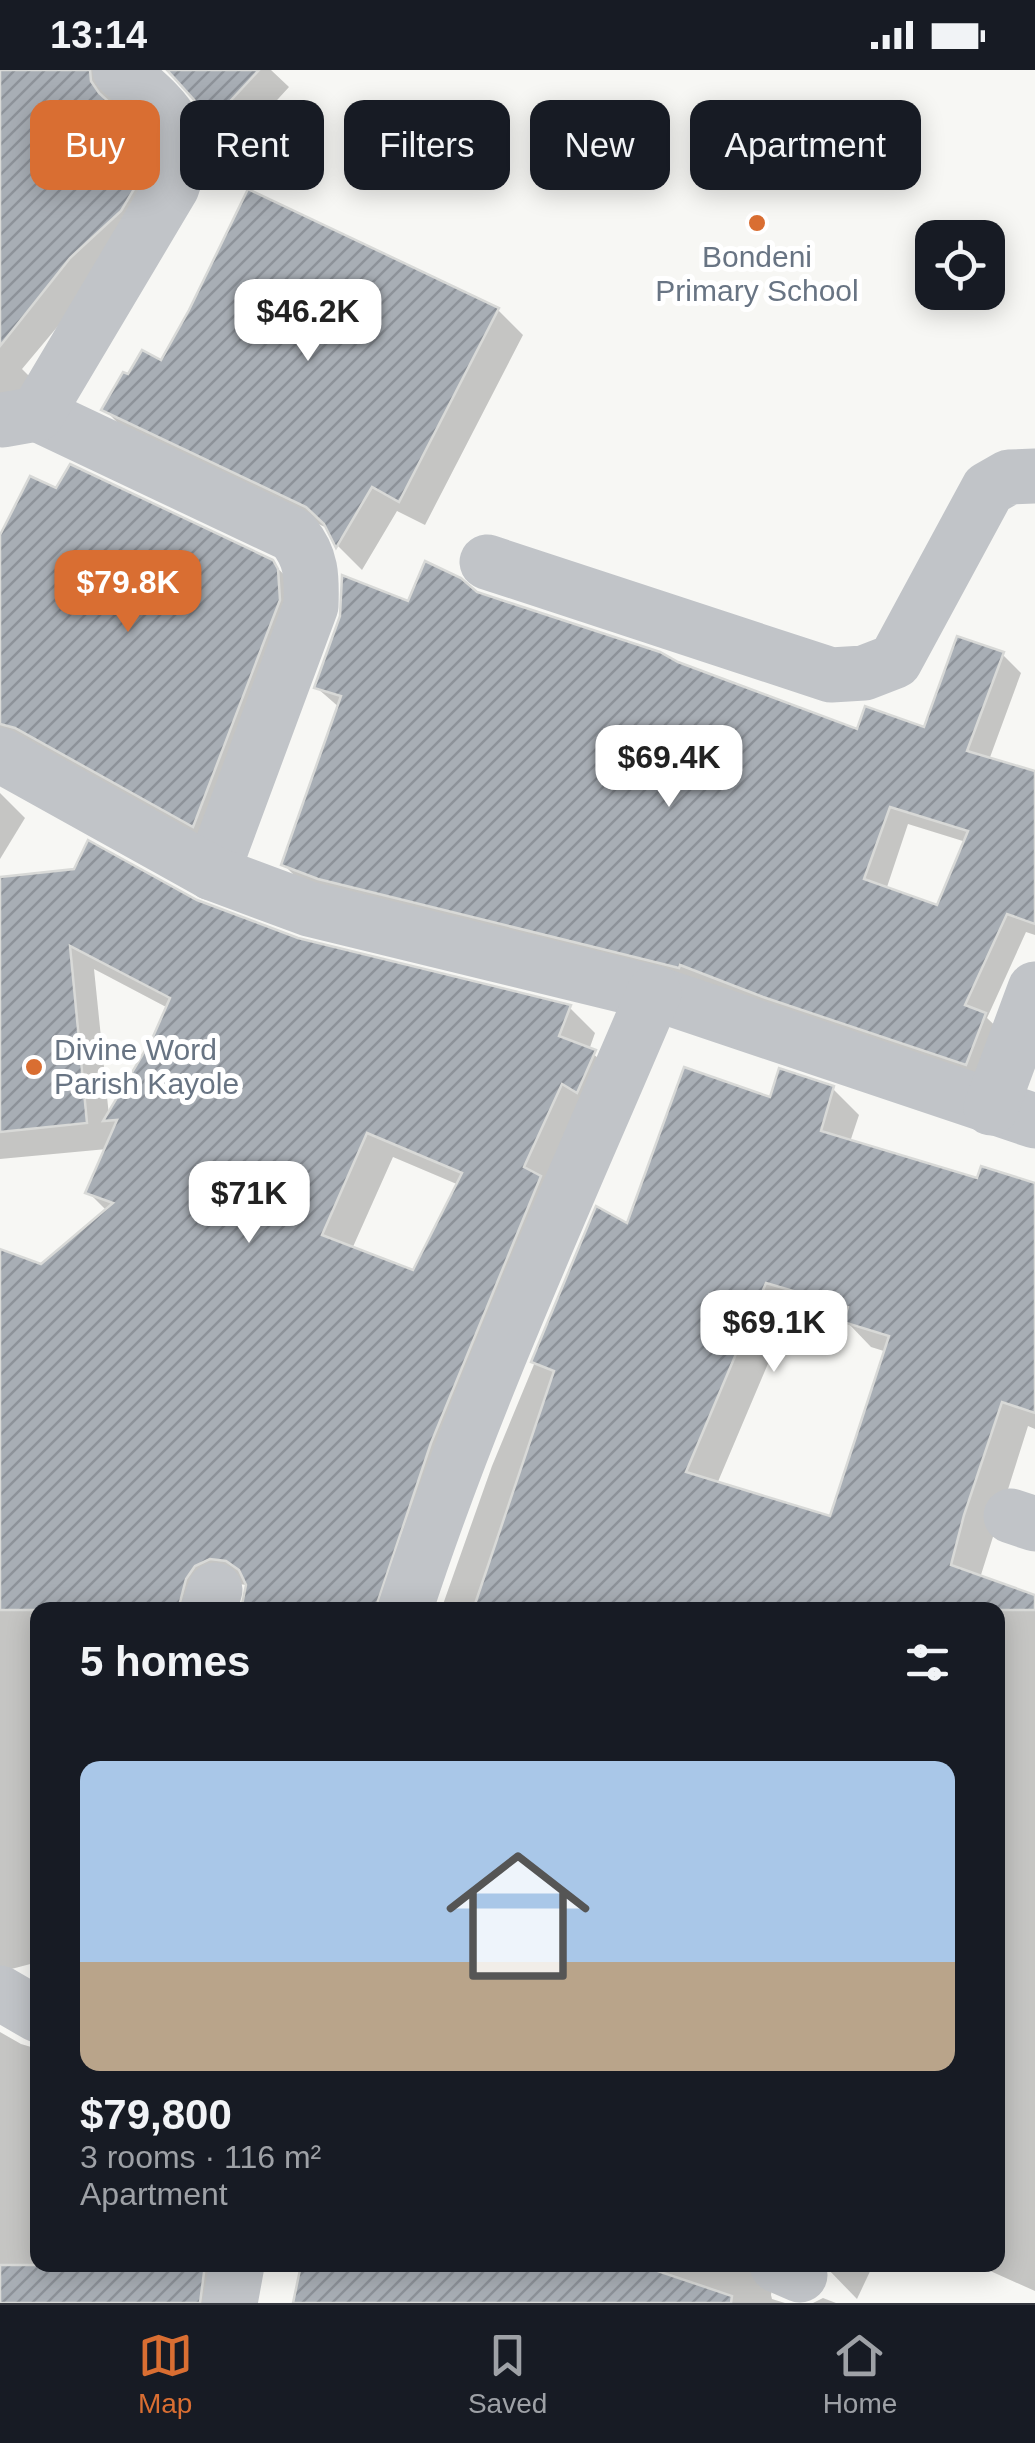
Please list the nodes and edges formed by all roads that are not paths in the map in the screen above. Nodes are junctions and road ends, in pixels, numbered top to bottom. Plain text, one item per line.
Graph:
1 (120, 70) edge
2 (18, 417) edge
3 (1035, 476) edge
4 (487, 562) dead end
5 (0, 755) edge
6 (212, 873) junction
7 (1035, 989) edge
8 (654, 993) junction
9 (1013, 1114) edge
10 (408, 1602) edge
11 (236, 2272) edge
12 (230, 2303) edge

1 - 2 street
2 - 6 street
3 - 4 street
5 - 6 street
6 - 8 street
7 - 9 street
8 - 9 street
8 - 10 street
11 - 12 street

